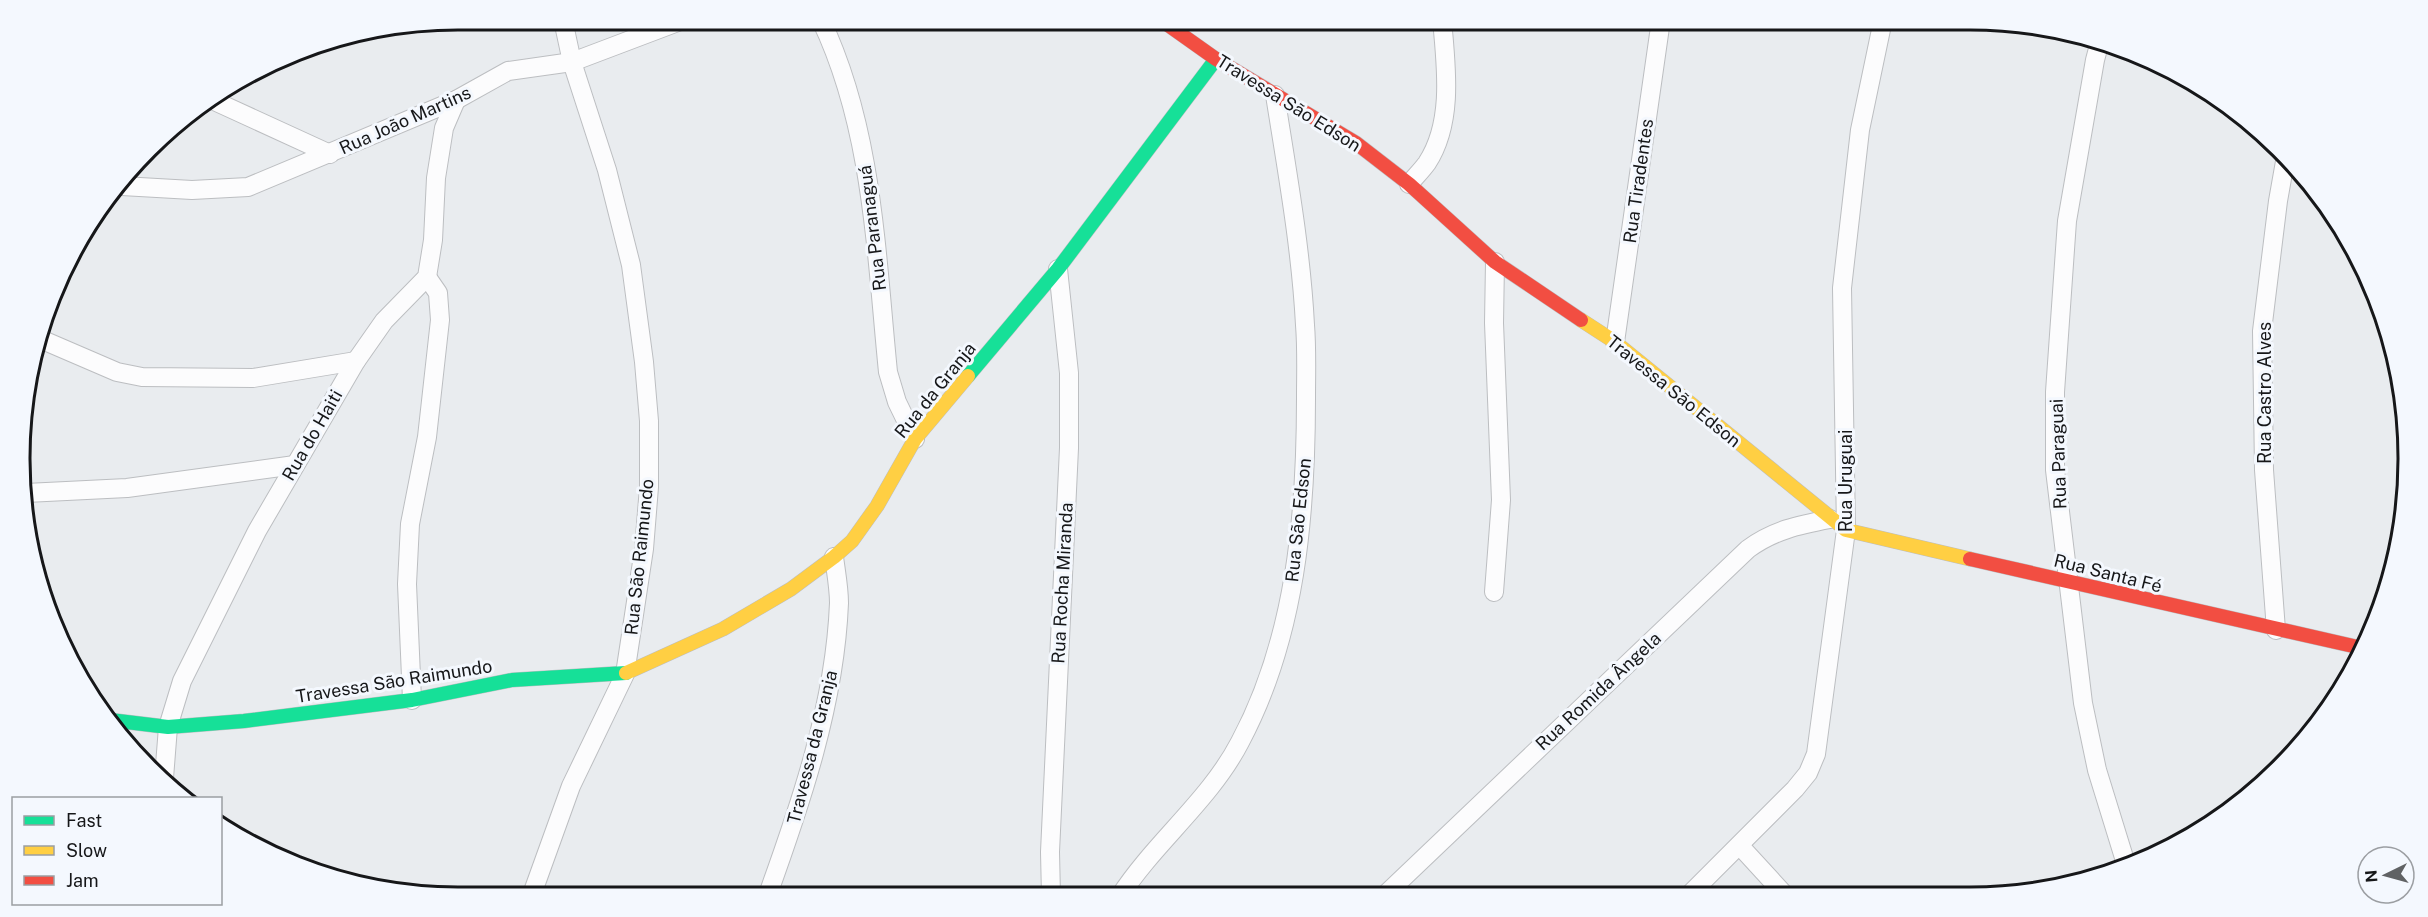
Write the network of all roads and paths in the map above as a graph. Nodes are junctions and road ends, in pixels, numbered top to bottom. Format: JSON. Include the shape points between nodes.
{"nodes":[{"id":1,"x":565,"y":30,"type":"edge"},
{"id":2,"x":657,"y":30,"type":"edge"},
{"id":3,"x":826,"y":30,"type":"edge"},
{"id":4,"x":1175,"y":30,"type":"edge"},
{"id":5,"x":1442,"y":30,"type":"edge"},
{"id":6,"x":1660,"y":30,"type":"edge"},
{"id":7,"x":1881,"y":30,"type":"edge"},
{"id":8,"x":2098,"y":50,"type":"edge"},
{"id":9,"x":1216,"y":59,"type":"junction"},
{"id":10,"x":572,"y":62,"type":"junction"},
{"id":11,"x":1275,"y":95,"type":"junction"},
{"id":12,"x":456,"y":100,"type":"junction"},
{"id":13,"x":219,"y":103,"type":"edge"},
{"id":14,"x":330,"y":154,"type":"junction"},
{"id":15,"x":2284,"y":168,"type":"edge"},
{"id":16,"x":1409,"y":184,"type":"junction"},
{"id":17,"x":128,"y":186,"type":"edge"},
{"id":18,"x":1495,"y":262,"type":"junction"},
{"id":19,"x":1058,"y":269,"type":"junction"},
{"id":20,"x":427,"y":277,"type":"junction"},
{"id":21,"x":47,"y":342,"type":"edge"},
{"id":22,"x":1615,"y":342,"type":"junction"},
{"id":23,"x":356,"y":361,"type":"junction"},
{"id":24,"x":915,"y":439,"type":"junction"},
{"id":25,"x":295,"y":465,"type":"junction"},
{"id":26,"x":32,"y":493,"type":"edge"},
{"id":27,"x":1830,"y":519,"type":"junction"},
{"id":28,"x":1846,"y":530,"type":"junction"},
{"id":29,"x":834,"y":557,"type":"junction"},
{"id":30,"x":2068,"y":581,"type":"junction"},
{"id":31,"x":1494,"y":592,"type":"dead end"},
{"id":32,"x":2276,"y":630,"type":"junction"},
{"id":33,"x":2355,"y":646,"type":"edge"},
{"id":34,"x":625,"y":674,"type":"junction"},
{"id":35,"x":412,"y":700,"type":"junction"},
{"id":36,"x":121,"y":721,"type":"edge"},
{"id":37,"x":168,"y":727,"type":"junction"},
{"id":38,"x":165,"y":770,"type":"edge"},
{"id":39,"x":1740,"y":846,"type":"junction"},
{"id":40,"x":2124,"y":857,"type":"edge"},
{"id":41,"x":535,"y":887,"type":"edge"},
{"id":42,"x":771,"y":887,"type":"edge"},
{"id":43,"x":1051,"y":887,"type":"edge"},
{"id":44,"x":1127,"y":887,"type":"edge"},
{"id":45,"x":1393,"y":887,"type":"edge"},
{"id":46,"x":1696,"y":887,"type":"edge"},
{"id":47,"x":1778,"y":887,"type":"edge"}],
"edges":[{"from":1,"to":10,"type":"street","name":"Rua São Raimundo"},
{"from":2,"to":10,"type":"street","name":"Rua João Martins"},
{"from":3,"to":24,"type":"street","name":"Rua Paranaguá","via":[[856,113],[869,184],[888,372]]},
{"from":4,"to":9,"type":"street","name":"Travessa São Edson"},
{"from":5,"to":16,"type":"street","via":[[1443,120],[1428,162]]},
{"from":6,"to":22,"type":"street","name":"Rua Tiradentes"},
{"from":7,"to":28,"type":"street","name":"Rua Uruguai","via":[[1860,130],[1842,288]]},
{"from":8,"to":30,"type":"street","name":"Rua Paraguai","via":[[2067,221],[2055,392],[2055,470]]},
{"from":9,"to":11,"type":"street","name":"Travessa São Edson"},
{"from":9,"to":19,"type":"street","name":"Rua da Granja"},
{"from":10,"to":12,"type":"street","name":"Rua João Martins","via":[[508,71]]},
{"from":10,"to":34,"type":"street","name":"Rua São Raimundo","via":[[607,170],[631,265],[645,362],[649,487]]},
{"from":11,"to":16,"type":"street","name":"Travessa São Edson","via":[[1356,143]]},
{"from":11,"to":44,"type":"street","name":"Rua São Edson","via":[[1305,326],[1306,435],[1300,533],[1287,611],[1265,688],[1240,743],[1217,779]]},
{"from":12,"to":14,"type":"street","name":"Rua João Martins"},
{"from":12,"to":20,"type":"street","via":[[444,128]]},
{"from":13,"to":14,"type":"street"},
{"from":14,"to":17,"type":"street","name":"Rua João Martins","via":[[248,186],[192,190]]},
{"from":15,"to":32,"type":"street","name":"Rua Castro Alves","via":[[2262,331],[2264,470]]},
{"from":16,"to":18,"type":"street","name":"Travessa São Edson"},
{"from":18,"to":22,"type":"street","name":"Travessa São Edson"},
{"from":18,"to":31,"type":"street","via":[[1501,500]]},
{"from":19,"to":24,"type":"street","name":"Rua da Granja"},
{"from":19,"to":43,"type":"street","name":"Rua Rocha Miranda","via":[[1069,373],[1069,448]]},
{"from":20,"to":23,"type":"street","name":"Rua do Haiti","via":[[384,321]]},
{"from":20,"to":35,"type":"street","via":[[438,293],[440,320],[427,437],[410,524],[407,584]]},
{"from":21,"to":23,"type":"street","via":[[117,372],[142,377],[253,378]]},
{"from":22,"to":27,"type":"street","name":"Travessa São Edson"},
{"from":23,"to":25,"type":"street","name":"Rua do Haiti"},
{"from":24,"to":29,"type":"street","name":"Rua da Granja","via":[[877,506],[852,541]]},
{"from":25,"to":26,"type":"street","via":[[127,488]]},
{"from":25,"to":37,"type":"street","name":"Rua do Haiti","via":[[187,670]]},
{"from":27,"to":28,"type":"street","name":"Travessa São Edson"},
{"from":27,"to":45,"type":"street","name":"Rua Romida Ângela","via":[[1789,526],[1748,549]]},
{"from":28,"to":30,"type":"street","name":"Rua Santa Fé"},
{"from":28,"to":39,"type":"street","name":"Rua Uruguai","via":[[1816,754],[1795,789]]},
{"from":29,"to":34,"type":"street","name":"Rua da Granja","via":[[791,589],[723,629]]},
{"from":29,"to":42,"type":"street","name":"Travessa da Granja","via":[[839,600],[835,657],[817,741]]},
{"from":30,"to":32,"type":"street","name":"Rua Santa Fé"},
{"from":30,"to":40,"type":"street","name":"Rua Paraguai","via":[[2083,703],[2097,770]]},
{"from":32,"to":33,"type":"street","name":"Rua Santa Fé"},
{"from":34,"to":35,"type":"street","name":"Travessa São Raimundo","via":[[512,680]]},
{"from":34,"to":41,"type":"street","name":"Rua São Raimundo","via":[[571,786]]},
{"from":35,"to":37,"type":"street","name":"Travessa São Raimundo"},
{"from":36,"to":37,"type":"street","name":"Travessa São Raimundo"},
{"from":37,"to":38,"type":"street","name":"Rua do Haiti"},
{"from":39,"to":46,"type":"street","name":"Rua Uruguai"},
{"from":39,"to":47,"type":"street"}]}
